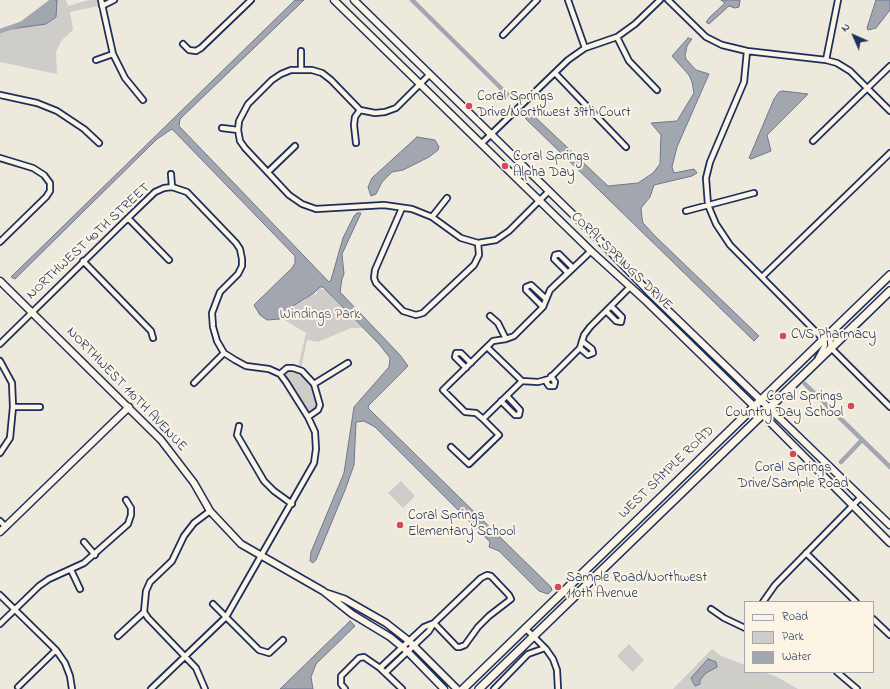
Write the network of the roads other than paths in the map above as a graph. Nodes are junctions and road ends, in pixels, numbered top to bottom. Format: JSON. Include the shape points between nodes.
{"nodes":[{"id":1,"x":100,"y":0,"type":"edge"},
{"id":2,"x":114,"y":0,"type":"edge"},
{"id":3,"x":250,"y":0,"type":"edge"},
{"id":4,"x":334,"y":0,"type":"edge"},
{"id":5,"x":354,"y":0,"type":"edge"},
{"id":6,"x":537,"y":0,"type":"edge"},
{"id":7,"x":568,"y":0,"type":"edge"},
{"id":8,"x":660,"y":0,"type":"edge"},
{"id":9,"x":668,"y":0,"type":"edge"},
{"id":10,"x":838,"y":0,"type":"edge"},
{"id":11,"x":102,"y":6,"type":"junction"},
{"id":12,"x":503,"y":35,"type":"dead end"},
{"id":13,"x":617,"y":37,"type":"junction"},
{"id":14,"x":183,"y":44,"type":"dead end"},
{"id":15,"x":585,"y":48,"type":"junction"},
{"id":16,"x":301,"y":51,"type":"dead end"},
{"id":17,"x":747,"y":51,"type":"junction"},
{"id":18,"x":113,"y":54,"type":"junction"},
{"id":19,"x":96,"y":60,"type":"dead end"},
{"id":20,"x":826,"y":60,"type":"junction"},
{"id":21,"x":890,"y":66,"type":"edge"},
{"id":22,"x":301,"y":69,"type":"junction"},
{"id":23,"x":555,"y":73,"type":"junction"},
{"id":24,"x":430,"y":74,"type":"junction"},
{"id":25,"x":420,"y":83,"type":"junction"},
{"id":26,"x":867,"y":88,"type":"junction"},
{"id":27,"x":657,"y":90,"type":"dead end"},
{"id":28,"x":0,"y":95,"type":"edge"},
{"id":29,"x":143,"y":100,"type":"dead end"},
{"id":30,"x":360,"y":110,"type":"junction"},
{"id":31,"x":890,"y":111,"type":"edge"},
{"id":32,"x":222,"y":128,"type":"dead end"},
{"id":33,"x":238,"y":130,"type":"junction"},
{"id":34,"x":491,"y":135,"type":"junction"},
{"id":35,"x":813,"y":141,"type":"dead end"},
{"id":36,"x":99,"y":143,"type":"dead end"},
{"id":37,"x":356,"y":143,"type":"dead end"},
{"id":38,"x":481,"y":144,"type":"junction"},
{"id":39,"x":295,"y":146,"type":"dead end"},
{"id":40,"x":626,"y":147,"type":"dead end"},
{"id":41,"x":890,"y":153,"type":"edge"},
{"id":42,"x":0,"y":158,"type":"edge"},
{"id":43,"x":268,"y":172,"type":"junction"},
{"id":44,"x":171,"y":174,"type":"dead end"},
{"id":45,"x":172,"y":187,"type":"junction"},
{"id":46,"x":549,"y":191,"type":"junction"},
{"id":47,"x":754,"y":193,"type":"dead end"},
{"id":48,"x":447,"y":198,"type":"dead end"},
{"id":49,"x":539,"y":201,"type":"junction"},
{"id":50,"x":708,"y":205,"type":"junction"},
{"id":51,"x":402,"y":208,"type":"junction"},
{"id":52,"x":686,"y":211,"type":"dead end"},
{"id":53,"x":432,"y":216,"type":"junction"},
{"id":54,"x":128,"y":218,"type":"junction"},
{"id":55,"x":0,"y":242,"type":"edge"},
{"id":56,"x":478,"y":243,"type":"junction"},
{"id":57,"x":591,"y":251,"type":"junction"},
{"id":58,"x":170,"y":260,"type":"dead end"},
{"id":59,"x":83,"y":262,"type":"junction"},
{"id":60,"x":573,"y":268,"type":"junction"},
{"id":61,"x":568,"y":273,"type":"junction"},
{"id":62,"x":890,"y":275,"type":"edge"},
{"id":63,"x":762,"y":277,"type":"junction"},
{"id":64,"x":0,"y":281,"type":"edge"},
{"id":65,"x":630,"y":287,"type":"junction"},
{"id":66,"x":890,"y":291,"type":"edge"},
{"id":67,"x":546,"y":299,"type":"junction"},
{"id":68,"x":611,"y":306,"type":"junction"},
{"id":69,"x":543,"y":307,"type":"junction"},
{"id":70,"x":31,"y":311,"type":"junction"},
{"id":71,"x":606,"y":311,"type":"junction"},
{"id":72,"x":490,"y":316,"type":"dead end"},
{"id":73,"x":847,"y":317,"type":"junction"},
{"id":74,"x":153,"y":338,"type":"dead end"},
{"id":75,"x":506,"y":339,"type":"junction"},
{"id":76,"x":824,"y":340,"type":"junction"},
{"id":77,"x":582,"y":341,"type":"junction"},
{"id":78,"x":0,"y":344,"type":"edge"},
{"id":79,"x":487,"y":347,"type":"junction"},
{"id":80,"x":580,"y":348,"type":"junction"},
{"id":81,"x":831,"y":348,"type":"junction"},
{"id":82,"x":224,"y":353,"type":"junction"},
{"id":83,"x":0,"y":361,"type":"edge"},
{"id":84,"x":348,"y":363,"type":"dead end"},
{"id":85,"x":471,"y":363,"type":"junction"},
{"id":86,"x":812,"y":366,"type":"junction"},
{"id":87,"x":466,"y":368,"type":"junction"},
{"id":88,"x":280,"y":374,"type":"junction"},
{"id":89,"x":551,"y":376,"type":"junction"},
{"id":90,"x":545,"y":380,"type":"junction"},
{"id":91,"x":522,"y":381,"type":"junction"},
{"id":92,"x":194,"y":383,"type":"dead end"},
{"id":93,"x":314,"y":384,"type":"junction"},
{"id":94,"x":506,"y":396,"type":"junction"},
{"id":95,"x":760,"y":400,"type":"junction"},
{"id":96,"x":501,"y":401,"type":"junction"},
{"id":97,"x":754,"y":406,"type":"junction"},
{"id":98,"x":40,"y":407,"type":"dead end"},
{"id":99,"x":129,"y":407,"type":"junction"},
{"id":100,"x":890,"y":407,"type":"edge"},
{"id":101,"x":13,"y":408,"type":"junction"},
{"id":102,"x":769,"y":409,"type":"junction"},
{"id":103,"x":763,"y":415,"type":"junction"},
{"id":104,"x":308,"y":417,"type":"junction"},
{"id":105,"x":482,"y":419,"type":"junction"},
{"id":106,"x":239,"y":426,"type":"dead end"},
{"id":107,"x":451,"y":447,"type":"dead end"},
{"id":108,"x":0,"y":453,"type":"edge"},
{"id":109,"x":860,"y":497,"type":"junction"},
{"id":110,"x":126,"y":500,"type":"dead end"},
{"id":111,"x":292,"y":504,"type":"junction"},
{"id":112,"x":852,"y":505,"type":"junction"},
{"id":113,"x":210,"y":511,"type":"junction"},
{"id":114,"x":0,"y":521,"type":"edge"},
{"id":115,"x":890,"y":525,"type":"edge"},
{"id":116,"x":6,"y":527,"type":"junction"},
{"id":117,"x":0,"y":532,"type":"edge"},
{"id":118,"x":84,"y":542,"type":"dead end"},
{"id":119,"x":890,"y":543,"type":"edge"},
{"id":120,"x":806,"y":553,"type":"junction"},
{"id":121,"x":95,"y":555,"type":"junction"},
{"id":122,"x":262,"y":556,"type":"junction"},
{"id":123,"x":71,"y":570,"type":"junction"},
{"id":124,"x":80,"y":588,"type":"dead end"},
{"id":125,"x":323,"y":591,"type":"junction"},
{"id":126,"x":0,"y":595,"type":"edge"},
{"id":127,"x":764,"y":601,"type":"edge"},
{"id":128,"x":855,"y":601,"type":"edge"},
{"id":129,"x":213,"y":604,"type":"dead end"},
{"id":130,"x":711,"y":609,"type":"dead end"},
{"id":131,"x":15,"y":610,"type":"junction"},
{"id":132,"x":144,"y":612,"type":"junction"},
{"id":133,"x":226,"y":617,"type":"junction"},
{"id":134,"x":874,"y":619,"type":"edge"},
{"id":135,"x":0,"y":624,"type":"edge"},
{"id":136,"x":434,"y":624,"type":"junction"},
{"id":137,"x":525,"y":628,"type":"junction"},
{"id":138,"x":744,"y":628,"type":"edge"},
{"id":139,"x":890,"y":635,"type":"edge"},
{"id":140,"x":118,"y":636,"type":"dead end"},
{"id":141,"x":534,"y":636,"type":"junction"},
{"id":142,"x":282,"y":640,"type":"dead end"},
{"id":143,"x":411,"y":643,"type":"junction"},
{"id":144,"x":402,"y":646,"type":"junction"},
{"id":145,"x":545,"y":648,"type":"junction"},
{"id":146,"x":56,"y":650,"type":"junction"},
{"id":147,"x":407,"y":651,"type":"junction"},
{"id":148,"x":185,"y":657,"type":"junction"},
{"id":149,"x":380,"y":668,"type":"junction"},
{"id":150,"x":386,"y":672,"type":"junction"},
{"id":151,"x":838,"y":673,"type":"edge"},
{"id":152,"x":18,"y":687,"type":"dead end"},
{"id":153,"x":72,"y":689,"type":"edge"},
{"id":154,"x":151,"y":689,"type":"edge"},
{"id":155,"x":205,"y":689,"type":"edge"},
{"id":156,"x":345,"y":689,"type":"edge"},
{"id":157,"x":402,"y":689,"type":"edge"},
{"id":158,"x":444,"y":689,"type":"edge"},
{"id":159,"x":457,"y":689,"type":"edge"},
{"id":160,"x":463,"y":689,"type":"edge"},
{"id":161,"x":479,"y":689,"type":"edge"},
{"id":162,"x":494,"y":689,"type":"edge"},
{"id":163,"x":558,"y":689,"type":"edge"},
{"id":164,"x":857,"y":689,"type":"edge"}],
"edges":[{"from":1,"to":11,"type":"street"},
{"from":2,"to":11,"type":"street"},
{"from":3,"to":14,"type":"street","via":[[201,48],[196,51],[189,50]]},
{"from":4,"to":25,"type":"main road","name":"CORAL SPRINGS DRIVE"},
{"from":5,"to":24,"type":"main road","name":"CORAL SPRINGS DRIVE"},
{"from":6,"to":12,"type":"street"},
{"from":7,"to":15,"type":"street"},
{"from":8,"to":13,"type":"street"},
{"from":9,"to":17,"type":"street","via":[[706,37],[722,45]]},
{"from":10,"to":20,"type":"street"},
{"from":11,"to":18,"type":"street"},
{"from":13,"to":15,"type":"street"},
{"from":13,"to":27,"type":"street","via":[[629,60]]},
{"from":15,"to":23,"type":"street"},
{"from":16,"to":22,"type":"street"},
{"from":17,"to":20,"type":"street"},
{"from":17,"to":50,"type":"street","via":[[744,82],[710,162],[706,178]]},
{"from":18,"to":19,"type":"street"},
{"from":18,"to":29,"type":"street","via":[[125,78]]},
{"from":20,"to":26,"type":"street","via":[[850,71]]},
{"from":21,"to":26,"type":"street"},
{"from":22,"to":30,"type":"street","via":[[322,73]]},
{"from":22,"to":33,"type":"street","via":[[281,74],[272,80],[248,104],[242,113]]},
{"from":23,"to":34,"type":"street"},
{"from":23,"to":40,"type":"street"},
{"from":24,"to":25,"type":"street"},
{"from":24,"to":34,"type":"main road","name":"CORAL SPRINGS DRIVE"},
{"from":25,"to":30,"type":"street","via":[[396,108],[375,113]]},
{"from":25,"to":38,"type":"main road","name":"CORAL SPRINGS DRIVE"},
{"from":26,"to":31,"type":"street"},
{"from":26,"to":35,"type":"street"},
{"from":28,"to":36,"type":"street","via":[[37,103],[57,111],[84,129]]},
{"from":30,"to":37,"type":"street","via":[[355,117],[354,125]]},
{"from":32,"to":33,"type":"street"},
{"from":33,"to":43,"type":"street","via":[[244,148]]},
{"from":34,"to":38,"type":"street"},
{"from":34,"to":46,"type":"main road","name":"CORAL SPRINGS DRIVE"},
{"from":38,"to":49,"type":"main road","name":"CORAL SPRINGS DRIVE"},
{"from":39,"to":43,"type":"street"},
{"from":41,"to":63,"type":"street"},
{"from":42,"to":55,"type":"street","via":[[33,168],[44,175],[50,183],[50,191]]},
{"from":43,"to":51,"type":"street","via":[[289,195],[302,204],[316,209],[384,205]]},
{"from":44,"to":45,"type":"street","name":"NORTHWEST 40TH STREET"},
{"from":45,"to":54,"type":"street","name":"NORTHWEST 40TH STREET","via":[[155,192]]},
{"from":45,"to":82,"type":"street","via":[[187,192],[240,249],[242,266],[238,274],[220,292],[212,313],[213,327]]},
{"from":46,"to":49,"type":"street"},
{"from":46,"to":95,"type":"main road","name":"CORAL SPRINGS DRIVE","via":[[648,292]]},
{"from":47,"to":50,"type":"street"},
{"from":48,"to":53,"type":"street"},
{"from":49,"to":56,"type":"street","via":[[509,231],[496,240]]},
{"from":49,"to":57,"type":"main road","name":"CORAL SPRINGS DRIVE"},
{"from":50,"to":52,"type":"street"},
{"from":50,"to":63,"type":"street","via":[[722,235]]},
{"from":51,"to":53,"type":"street"},
{"from":51,"to":56,"type":"street","via":[[375,270],[374,278],[376,284],[403,311],[416,315],[423,314],[474,265],[479,255]]},
{"from":53,"to":56,"type":"street","via":[[461,238]]},
{"from":54,"to":58,"type":"street"},
{"from":54,"to":59,"type":"street","name":"NORTHWEST 40TH STREET"},
{"from":57,"to":60,"type":"street"},
{"from":57,"to":65,"type":"main road","name":"CORAL SPRINGS DRIVE"},
{"from":59,"to":70,"type":"street","name":"NORTHWEST 40TH STREET"},
{"from":59,"to":74,"type":"street","via":[[151,331]]},
{"from":60,"to":61,"type":"street"},
{"from":60,"to":61,"type":"street","via":[[558,254],[555,255],[554,259]]},
{"from":61,"to":67,"type":"street","via":[[550,290]]},
{"from":62,"to":73,"type":"main road","name":"WEST SAMPLE ROAD"},
{"from":63,"to":76,"type":"street"},
{"from":64,"to":70,"type":"main road","name":"NORTHWEST 110TH AVENUE"},
{"from":65,"to":68,"type":"street"},
{"from":65,"to":97,"type":"main road","name":"CORAL SPRINGS DRIVE"},
{"from":66,"to":81,"type":"main road","name":"WEST SAMPLE ROAD"},
{"from":67,"to":69,"type":"street"},
{"from":67,"to":69,"type":"street","via":[[531,285],[526,287]]},
{"from":68,"to":71,"type":"street"},
{"from":68,"to":71,"type":"street","via":[[622,317],[621,322],[616,321]]},
{"from":69,"to":75,"type":"street","via":[[514,336]]},
{"from":70,"to":78,"type":"street","name":"NORTHWEST 40TH STREET"},
{"from":70,"to":99,"type":"main road","name":"NORTHWEST 110TH AVENUE"},
{"from":71,"to":77,"type":"street","via":[[590,327]]},
{"from":72,"to":75,"type":"street","via":[[498,323]]},
{"from":73,"to":76,"type":"main road","name":"WEST SAMPLE ROAD"},
{"from":73,"to":81,"type":"street","via":[[830,341]]},
{"from":75,"to":79,"type":"street","via":[[496,339]]},
{"from":76,"to":86,"type":"street","via":[[824,348]]},
{"from":76,"to":95,"type":"main road","name":"WEST SAMPLE ROAD"},
{"from":77,"to":80,"type":"street"},
{"from":77,"to":80,"type":"street","via":[[593,353],[588,355]]},
{"from":79,"to":85,"type":"street"},
{"from":79,"to":91,"type":"street"},
{"from":80,"to":89,"type":"street"},
{"from":81,"to":86,"type":"main road","name":"WEST SAMPLE ROAD"},
{"from":81,"to":100,"type":"street"},
{"from":82,"to":88,"type":"street","via":[[246,366],[269,369]]},
{"from":82,"to":92,"type":"street"},
{"from":83,"to":101,"type":"street","via":[[12,383]]},
{"from":84,"to":93,"type":"street"},
{"from":85,"to":87,"type":"street"},
{"from":85,"to":87,"type":"street","via":[[461,353],[456,353],[455,357]]},
{"from":86,"to":102,"type":"main road","name":"WEST SAMPLE ROAD"},
{"from":87,"to":105,"type":"street","via":[[443,390],[465,412],[476,413]]},
{"from":88,"to":93,"type":"street","via":[[287,368],[293,368],[302,371]]},
{"from":88,"to":104,"type":"street"},
{"from":89,"to":90,"type":"street"},
{"from":89,"to":90,"type":"street","via":[[555,382],[554,386],[549,386]]},
{"from":90,"to":91,"type":"street"},
{"from":91,"to":94,"type":"street"},
{"from":93,"to":104,"type":"street","via":[[320,405],[318,410]]},
{"from":94,"to":96,"type":"street"},
{"from":94,"to":96,"type":"street","via":[[520,410],[520,414],[515,415]]},
{"from":95,"to":97,"type":"main road","name":"WEST SAMPLE ROAD"},
{"from":95,"to":102,"type":"main road","name":"CORAL SPRINGS DRIVE"},
{"from":96,"to":105,"type":"street"},
{"from":97,"to":103,"type":"main road","name":"CORAL SPRINGS DRIVE"},
{"from":97,"to":137,"type":"main road","name":"WEST SAMPLE ROAD"},
{"from":98,"to":101,"type":"street"},
{"from":99,"to":113,"type":"main road","name":"NORTHWEST 110TH AVENUE","via":[[177,459]]},
{"from":99,"to":116,"type":"main road"},
{"from":101,"to":108,"type":"street","via":[[10,438]]},
{"from":102,"to":103,"type":"main road","name":"WEST SAMPLE ROAD"},
{"from":102,"to":109,"type":"main road","name":"CORAL SPRINGS DRIVE"},
{"from":103,"to":112,"type":"main road","name":"CORAL SPRINGS DRIVE"},
{"from":103,"to":141,"type":"main road","name":"WEST SAMPLE ROAD"},
{"from":104,"to":111,"type":"street","via":[[315,432],[314,463]]},
{"from":105,"to":107,"type":"street","via":[[499,435],[468,464]]},
{"from":106,"to":111,"type":"street","via":[[237,435],[264,481]]},
{"from":109,"to":112,"type":"street"},
{"from":109,"to":115,"type":"main road","name":"CORAL SPRINGS DRIVE"},
{"from":110,"to":121,"type":"street","via":[[131,508],[128,524]]},
{"from":111,"to":122,"type":"street"},
{"from":112,"to":119,"type":"main road","name":"CORAL SPRINGS DRIVE"},
{"from":112,"to":120,"type":"street"},
{"from":113,"to":122,"type":"main road","name":"NORTHWEST 110TH AVENUE","via":[[241,544]]},
{"from":113,"to":132,"type":"street","via":[[194,523],[184,536],[172,561],[150,582],[146,591]]},
{"from":114,"to":116,"type":"street"},
{"from":116,"to":117,"type":"main road"},
{"from":118,"to":121,"type":"street"},
{"from":120,"to":127,"type":"street","via":[[775,585]]},
{"from":120,"to":128,"type":"street"},
{"from":121,"to":123,"type":"street"},
{"from":122,"to":125,"type":"main road","name":"NORTHWEST 110TH AVENUE"},
{"from":122,"to":133,"type":"street"},
{"from":123,"to":124,"type":"street"},
{"from":123,"to":131,"type":"street","via":[[39,586]]},
{"from":125,"to":143,"type":"main road","name":"NORTHWEST 110TH AVENUE","via":[[386,623]]},
{"from":125,"to":144,"type":"main road","name":"NORTHWEST 110TH AVENUE"},
{"from":126,"to":131,"type":"street"},
{"from":129,"to":133,"type":"street"},
{"from":130,"to":138,"type":"street"},
{"from":131,"to":135,"type":"street"},
{"from":131,"to":146,"type":"street"},
{"from":132,"to":140,"type":"street"},
{"from":132,"to":148,"type":"street"},
{"from":133,"to":142,"type":"street","via":[[264,653],[274,650]]},
{"from":133,"to":148,"type":"street"},
{"from":134,"to":139,"type":"street"},
{"from":136,"to":136,"type":"street","via":[[487,575],[510,595],[511,599],[489,616],[460,647]]},
{"from":136,"to":143,"type":"street"},
{"from":137,"to":141,"type":"street"},
{"from":137,"to":160,"type":"main road","name":"WEST SAMPLE ROAD"},
{"from":141,"to":145,"type":"street"},
{"from":141,"to":161,"type":"main road","name":"WEST SAMPLE ROAD"},
{"from":143,"to":144,"type":"street"},
{"from":143,"to":147,"type":"street"},
{"from":143,"to":159,"type":"main road","name":"NORTHWEST 110TH AVENUE"},
{"from":144,"to":147,"type":"main road","name":"NORTHWEST 110TH AVENUE"},
{"from":144,"to":149,"type":"street"},
{"from":145,"to":162,"type":"street","via":[[528,654]]},
{"from":145,"to":163,"type":"street","via":[[557,670]]},
{"from":146,"to":152,"type":"street"},
{"from":146,"to":153,"type":"street","via":[[65,663]]},
{"from":147,"to":150,"type":"street"},
{"from":147,"to":158,"type":"main road","name":"NORTHWEST 110TH AVENUE"},
{"from":148,"to":154,"type":"street"},
{"from":148,"to":155,"type":"street","via":[[196,668]]},
{"from":149,"to":150,"type":"street"},
{"from":149,"to":156,"type":"street","via":[[364,657],[359,658],[341,676],[340,680]]},
{"from":150,"to":157,"type":"street"},
{"from":151,"to":164,"type":"street"}]}
